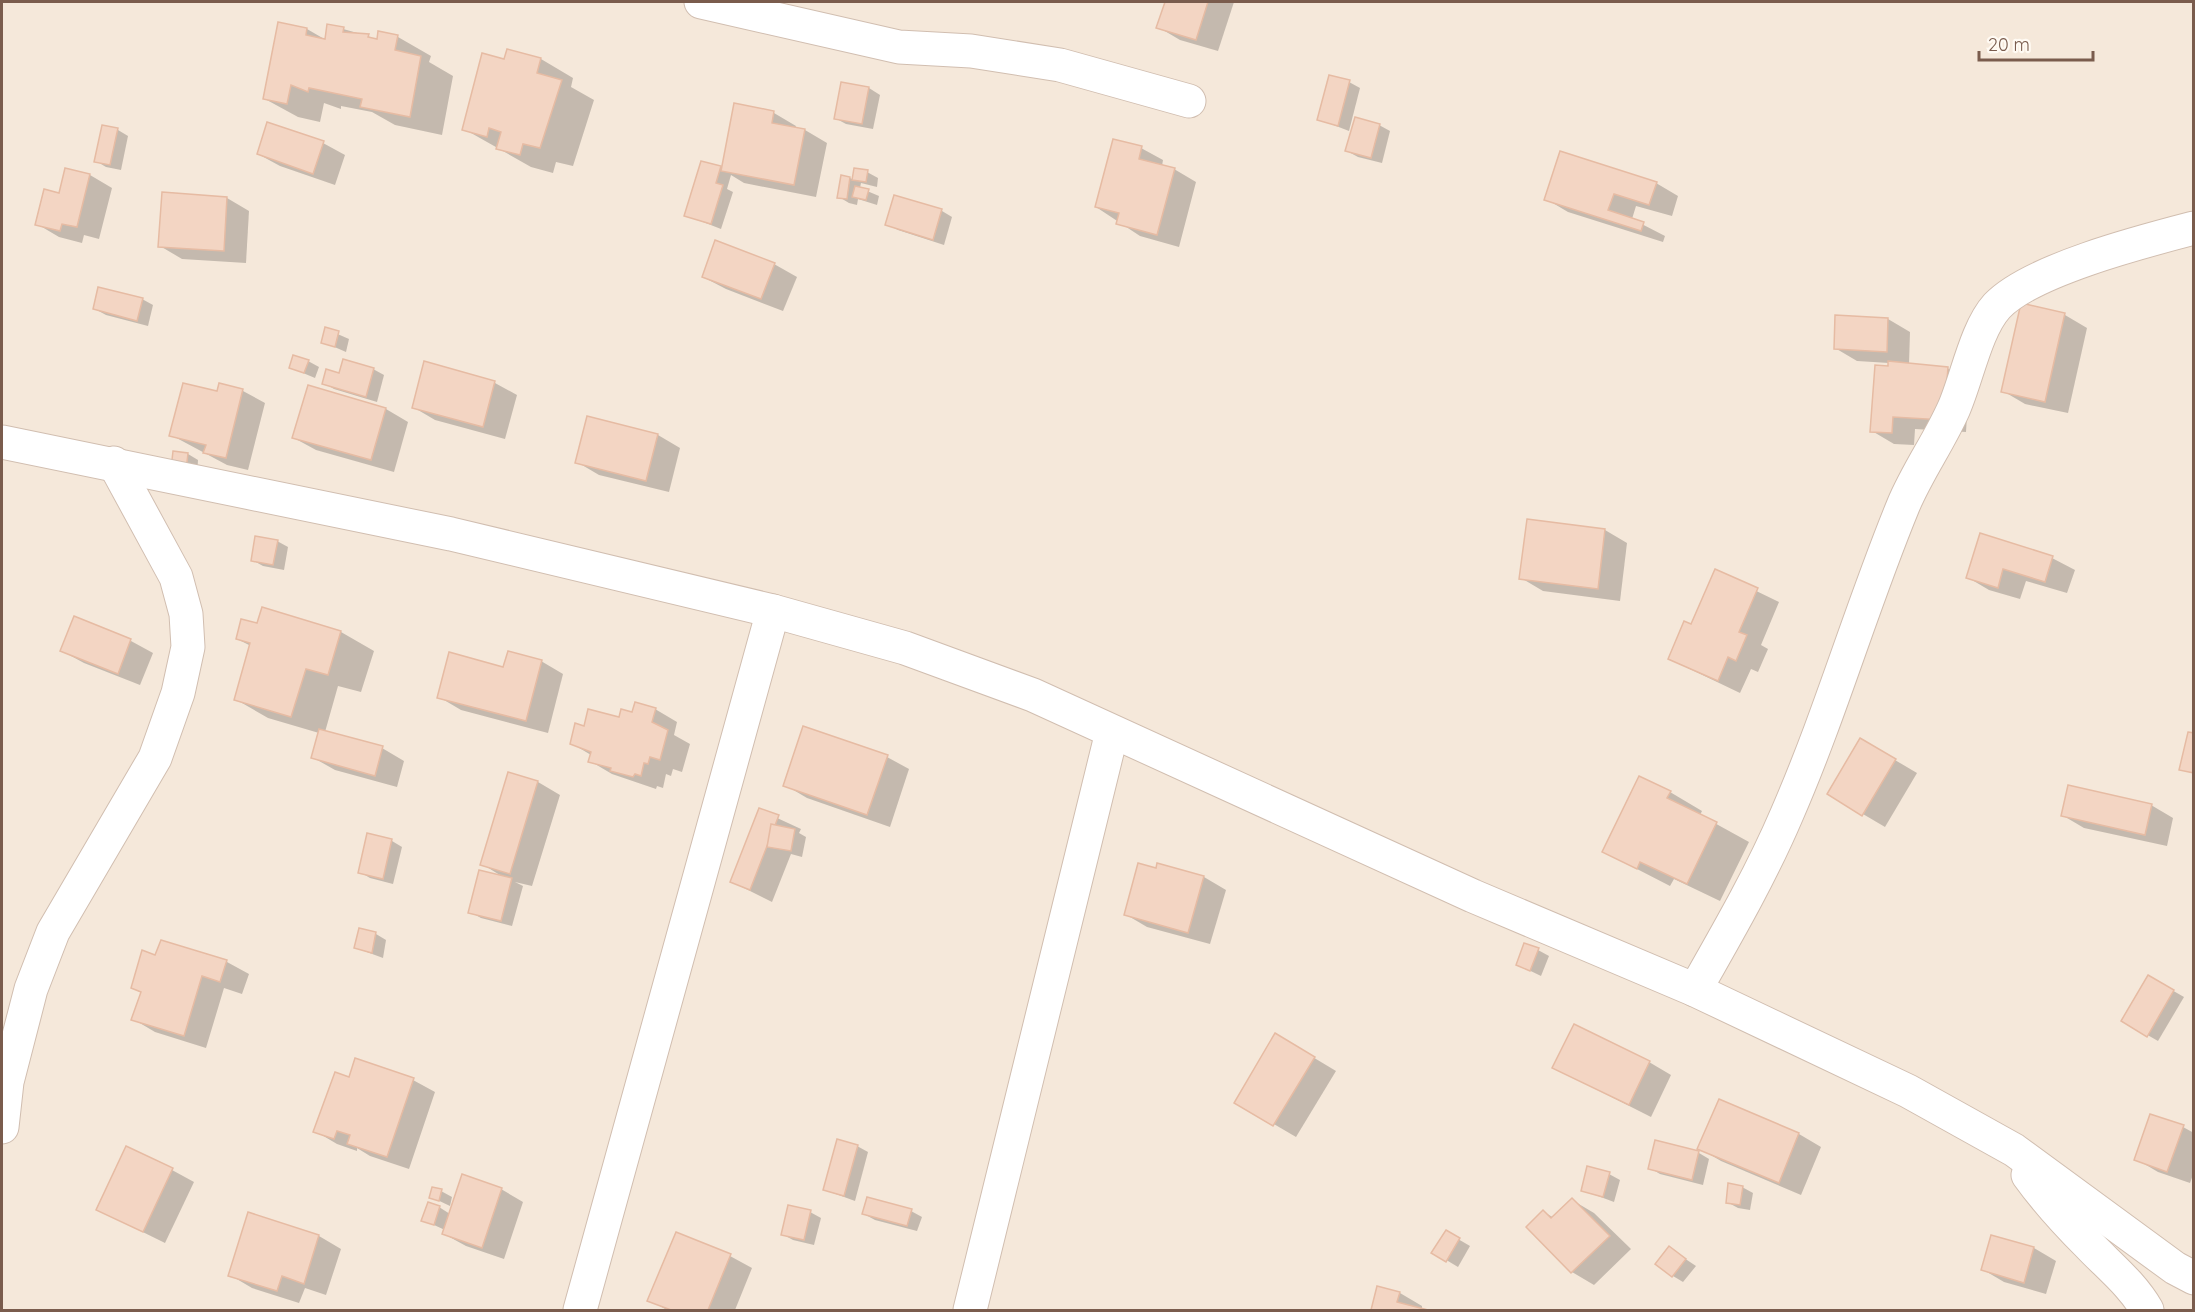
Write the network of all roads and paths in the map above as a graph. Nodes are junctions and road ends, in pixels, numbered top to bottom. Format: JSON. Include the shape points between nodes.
{"nodes":[{"id":1,"x":700,"y":2,"type":"edge"},
{"id":2,"x":1189,"y":101,"type":"dead end"},
{"id":3,"x":2193,"y":228,"type":"edge"},
{"id":4,"x":2,"y":442,"type":"edge"},
{"id":5,"x":114,"y":463,"type":"junction"},
{"id":6,"x":773,"y":611,"type":"junction"},
{"id":7,"x":1112,"y":732,"type":"junction"},
{"id":8,"x":1695,"y":990,"type":"junction"},
{"id":9,"x":2,"y":1126,"type":"edge"},
{"id":10,"x":2014,"y":1150,"type":"junction"},
{"id":11,"x":2193,"y":1278,"type":"edge"},
{"id":12,"x":580,"y":1311,"type":"edge"},
{"id":13,"x":970,"y":1311,"type":"edge"},
{"id":14,"x":2147,"y":1311,"type":"edge"}],
"edges":[{"from":1,"to":2,"type":"street","via":[[899,47],[971,51],[1060,65]]},
{"from":3,"to":8,"type":"street","via":[[2105,254],[2018,287],[1996,307],[1954,408],[1904,504],[1787,815],[1748,896]]},
{"from":4,"to":5,"type":"street"},
{"from":5,"to":6,"type":"street","via":[[451,534]]},
{"from":5,"to":9,"type":"street","via":[[176,577],[186,614],[188,647],[178,693],[155,758],[53,932],[31,989],[7,1082]]},
{"from":6,"to":7,"type":"street","via":[[905,648],[1034,695]]},
{"from":6,"to":12,"type":"street"},
{"from":7,"to":8,"type":"street","via":[[1473,896]]},
{"from":7,"to":13,"type":"street"},
{"from":8,"to":10,"type":"street","via":[[1908,1091]]},
{"from":10,"to":11,"type":"street"},
{"from":10,"to":14,"type":"street","via":[[2042,1194],[2118,1271]]}]}
